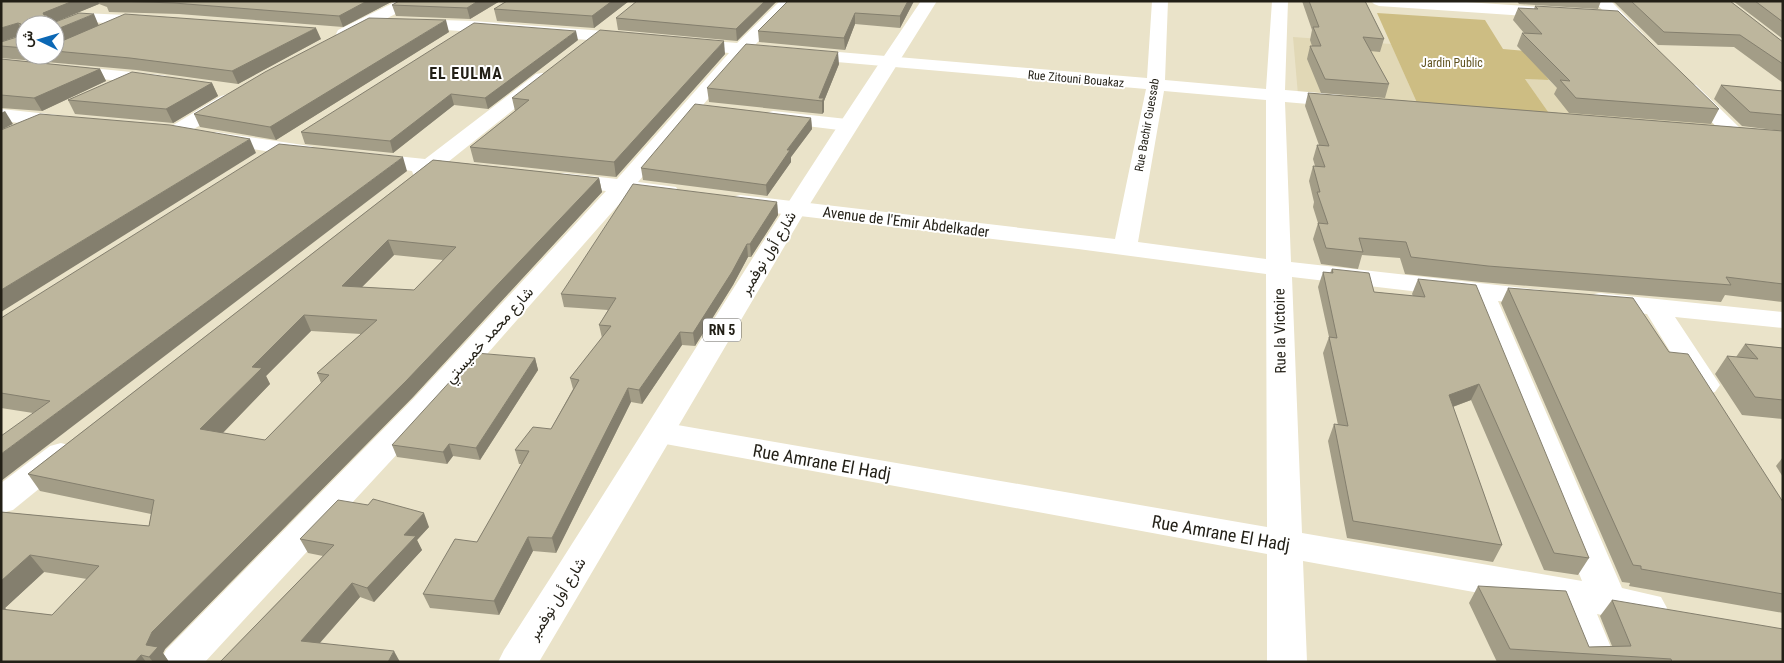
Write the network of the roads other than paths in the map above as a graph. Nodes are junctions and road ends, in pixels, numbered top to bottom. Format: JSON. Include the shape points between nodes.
{"nodes":[{"id":1,"x":409,"y":1,"type":"edge"},
{"id":2,"x":789,"y":1,"type":"edge"},
{"id":3,"x":929,"y":1,"type":"edge"},
{"id":4,"x":1160,"y":1,"type":"edge"},
{"id":5,"x":1280,"y":1,"type":"edge"},
{"id":6,"x":1379,"y":1,"type":"edge"},
{"id":7,"x":116,"y":5,"type":"dead end"},
{"id":8,"x":508,"y":6,"type":"edge"},
{"id":9,"x":1599,"y":9,"type":"edge"},
{"id":10,"x":627,"y":13,"type":"edge"},
{"id":11,"x":1567,"y":14,"type":"edge"},
{"id":12,"x":82,"y":18,"type":"junction"},
{"id":13,"x":128,"y":20,"type":"junction"},
{"id":14,"x":162,"y":21,"type":"edge"},
{"id":15,"x":369,"y":22,"type":"junction"},
{"id":16,"x":65,"y":25,"type":"edge"},
{"id":17,"x":473,"y":26,"type":"junction"},
{"id":18,"x":597,"y":35,"type":"junction"},
{"id":19,"x":92,"y":36,"type":"edge"},
{"id":20,"x":327,"y":38,"type":"edge"},
{"id":21,"x":645,"y":40,"type":"edge"},
{"id":22,"x":448,"y":42,"type":"edge"},
{"id":23,"x":674,"y":42,"type":"edge"},
{"id":24,"x":742,"y":49,"type":"junction"},
{"id":25,"x":1651,"y":52,"type":"edge"},
{"id":26,"x":8,"y":61,"type":"edge"},
{"id":27,"x":888,"y":62,"type":"junction"},
{"id":28,"x":136,"y":77,"type":"junction"},
{"id":29,"x":1680,"y":79,"type":"edge"},
{"id":30,"x":176,"y":82,"type":"edge"},
{"id":31,"x":1156,"y":86,"type":"junction"},
{"id":32,"x":214,"y":88,"type":"dead end"},
{"id":33,"x":103,"y":92,"type":"edge"},
{"id":34,"x":1275,"y":97,"type":"junction"},
{"id":35,"x":1358,"y":102,"type":"edge"},
{"id":36,"x":77,"y":104,"type":"edge"},
{"id":37,"x":758,"y":115,"type":"edge"},
{"id":38,"x":43,"y":120,"type":"junction"},
{"id":39,"x":91,"y":124,"type":"edge"},
{"id":40,"x":5,"y":125,"type":"edge"},
{"id":41,"x":847,"y":125,"type":"junction"},
{"id":42,"x":1707,"y":132,"type":"edge"},
{"id":43,"x":306,"y":133,"type":"edge"},
{"id":44,"x":1736,"y":134,"type":"junction"},
{"id":45,"x":1755,"y":136,"type":"edge"},
{"id":46,"x":281,"y":149,"type":"junction"},
{"id":47,"x":256,"y":165,"type":"edge"},
{"id":48,"x":429,"y":166,"type":"junction"},
{"id":49,"x":487,"y":172,"type":"edge"},
{"id":50,"x":545,"y":178,"type":"edge"},
{"id":51,"x":405,"y":185,"type":"edge"},
{"id":52,"x":623,"y":186,"type":"junction"},
{"id":53,"x":689,"y":195,"type":"edge"},
{"id":54,"x":718,"y":199,"type":"edge"},
{"id":55,"x":794,"y":209,"type":"junction"},
{"id":56,"x":1125,"y":248,"type":"junction"},
{"id":57,"x":1278,"y":269,"type":"junction"},
{"id":58,"x":1481,"y":292,"type":"junction"},
{"id":59,"x":1655,"y":306,"type":"junction"},
{"id":60,"x":1783,"y":320,"type":"edge"},
{"id":61,"x":1721,"y":412,"type":"edge"},
{"id":62,"x":660,"y":433,"type":"junction"},
{"id":63,"x":79,"y":441,"type":"edge"},
{"id":64,"x":1,"y":501,"type":"edge"},
{"id":65,"x":1285,"y":544,"type":"junction"},
{"id":66,"x":1571,"y":595,"type":"junction"},
{"id":67,"x":1609,"y":601,"type":"junction"},
{"id":68,"x":1676,"y":613,"type":"edge"},
{"id":69,"x":180,"y":662,"type":"edge"},
{"id":70,"x":518,"y":662,"type":"edge"},
{"id":71,"x":1287,"y":662,"type":"edge"},
{"id":72,"x":1597,"y":662,"type":"edge"}],
"edges":[{"from":1,"to":15,"type":"street"},
{"from":2,"to":24,"type":"street","name":"شارع محمد خميستي"},
{"from":3,"to":27,"type":"street","name":"شارع أول نوفمبر","number":"RN 5"},
{"from":4,"to":31,"type":"street","name":"Rue Bachir Guessab"},
{"from":5,"to":34,"type":"street","name":"Rue la Victoire"},
{"from":6,"to":11,"type":"street"},
{"from":7,"to":12,"type":"street"},
{"from":8,"to":17,"type":"street"},
{"from":9,"to":25,"type":"street","via":[[1616,17]]},
{"from":10,"to":18,"type":"street"},
{"from":12,"to":13,"type":"street"},
{"from":12,"to":16,"type":"street"},
{"from":13,"to":14,"type":"street"},
{"from":13,"to":19,"type":"street"},
{"from":15,"to":17,"type":"street"},
{"from":15,"to":20,"type":"street","via":[[345,34]]},
{"from":17,"to":18,"type":"street"},
{"from":17,"to":22,"type":"street"},
{"from":18,"to":21,"type":"street"},
{"from":18,"to":48,"type":"street"},
{"from":23,"to":24,"type":"street","name":"Rue Zitouni Bouakaz"},
{"from":24,"to":27,"type":"street","name":"Rue Zitouni Bouakaz"},
{"from":24,"to":52,"type":"street","name":"شارع محمد خميستي","via":[[700,108]]},
{"from":26,"to":28,"type":"street"},
{"from":27,"to":31,"type":"street","name":"Rue Zitouni Bouakaz"},
{"from":27,"to":41,"type":"street","name":"شارع أول نوفمبر","number":"RN 5"},
{"from":28,"to":30,"type":"street"},
{"from":28,"to":33,"type":"street"},
{"from":29,"to":44,"type":"street"},
{"from":31,"to":34,"type":"street","name":"Rue Zitouni Bouakaz"},
{"from":31,"to":56,"type":"street","name":"Rue Bachir Guessab"},
{"from":32,"to":46,"type":"street","via":[[244,92],[168,130]]},
{"from":34,"to":35,"type":"street","name":"Rue Zitouni Bouakaz"},
{"from":34,"to":57,"type":"street","name":"Rue la Victoire"},
{"from":36,"to":38,"type":"street"},
{"from":37,"to":41,"type":"street"},
{"from":38,"to":39,"type":"street"},
{"from":38,"to":40,"type":"street"},
{"from":41,"to":55,"type":"street","name":"شارع أول نوفمبر","number":"RN 5"},
{"from":42,"to":44,"type":"street"},
{"from":43,"to":46,"type":"street"},
{"from":44,"to":45,"type":"street"},
{"from":46,"to":47,"type":"street"},
{"from":46,"to":48,"type":"street"},
{"from":48,"to":49,"type":"street"},
{"from":48,"to":51,"type":"street"},
{"from":50,"to":52,"type":"street"},
{"from":52,"to":53,"type":"street"},
{"from":52,"to":69,"type":"street","name":"شارع محمد خميستي","via":[[426,405]]},
{"from":54,"to":55,"type":"street","name":"Avenue de l'Emir Abdelkader"},
{"from":55,"to":56,"type":"street","name":"Avenue de l'Emir Abdelkader"},
{"from":55,"to":62,"type":"street","name":"شارع أول نوفمبر","number":"RN 5"},
{"from":56,"to":57,"type":"street","name":"Avenue de l'Emir Abdelkader"},
{"from":57,"to":58,"type":"street","name":"Avenue de l'Emir Abdelkader"},
{"from":57,"to":65,"type":"street","name":"Rue la Victoire"},
{"from":58,"to":59,"type":"street","name":"Avenue de l'Emir Abdelkader"},
{"from":58,"to":67,"type":"street"},
{"from":59,"to":60,"type":"street","name":"Avenue de l'Emir Abdelkader"},
{"from":59,"to":61,"type":"street"},
{"from":62,"to":65,"type":"street","name":"Rue Amrane El Hadj"},
{"from":62,"to":70,"type":"street","name":"شارع أول نوفمبر","number":"RN 5"},
{"from":63,"to":64,"type":"street"},
{"from":65,"to":66,"type":"street","name":"Rue Amrane El Hadj"},
{"from":65,"to":71,"type":"street","name":"Rue la Victoire"},
{"from":66,"to":67,"type":"street","name":"Rue Amrane El Hadj"},
{"from":66,"to":72,"type":"street"},
{"from":67,"to":68,"type":"street","name":"Rue Amrane El Hadj"}]}
